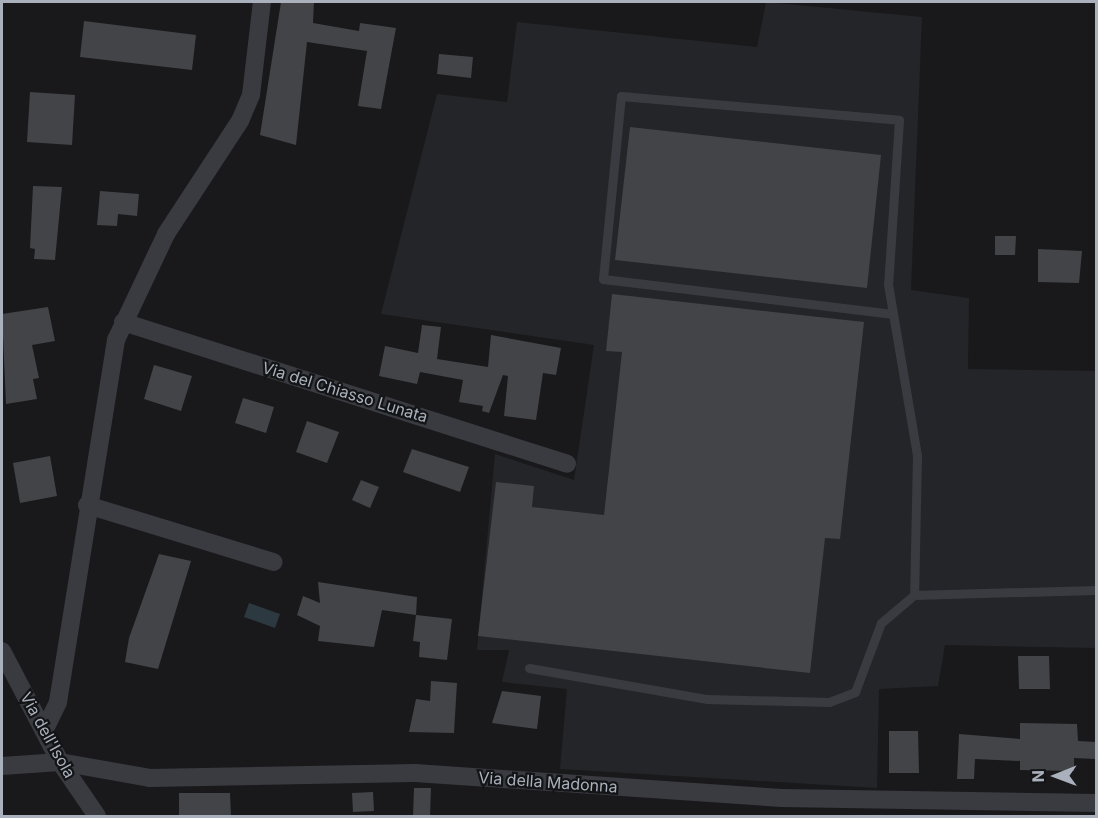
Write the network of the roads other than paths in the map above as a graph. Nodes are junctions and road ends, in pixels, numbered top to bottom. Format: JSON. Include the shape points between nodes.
{"nodes":[{"id":1,"x":262,"y":2,"type":"edge"},
{"id":2,"x":893,"y":314,"type":"junction"},
{"id":3,"x":123,"y":322,"type":"junction"},
{"id":4,"x":567,"y":464,"type":"dead end"},
{"id":5,"x":87,"y":506,"type":"junction"},
{"id":6,"x":273,"y":562,"type":"dead end"},
{"id":7,"x":1096,"y":590,"type":"edge"},
{"id":8,"x":914,"y":595,"type":"junction"},
{"id":9,"x":2,"y":651,"type":"edge"},
{"id":10,"x":529,"y":668,"type":"dead end"},
{"id":11,"x":44,"y":731,"type":"junction"},
{"id":12,"x":55,"y":763,"type":"junction"},
{"id":13,"x":2,"y":766,"type":"edge"},
{"id":14,"x":1096,"y":803,"type":"edge"},
{"id":15,"x":97,"y":816,"type":"edge"}],
"edges":[{"from":1,"to":3,"type":"street","via":[[250,95],[240,121],[166,234]]},
{"from":2,"to":2,"type":"lane","via":[[888,284],[899,120],[621,96],[603,279]]},
{"from":2,"to":8,"type":"lane","via":[[917,456]]},
{"from":3,"to":4,"type":"street","name":"Via del Chiasso Lunata"},
{"from":3,"to":5,"type":"street","via":[[116,340]]},
{"from":5,"to":6,"type":"street"},
{"from":5,"to":11,"type":"street","via":[[58,702]]},
{"from":7,"to":8,"type":"lane"},
{"from":8,"to":10,"type":"lane","via":[[881,623],[855,692],[829,702],[707,699]]},
{"from":9,"to":11,"type":"street","name":"Via dell'Isola"},
{"from":11,"to":12,"type":"street","name":"Via dell'Isola"},
{"from":12,"to":13,"type":"street","name":"Via della Madonna"},
{"from":12,"to":14,"type":"street","name":"Via della Madonna","via":[[150,778],[415,772],[782,798]]},
{"from":12,"to":15,"type":"street","name":"Via dell'Isola"}]}
